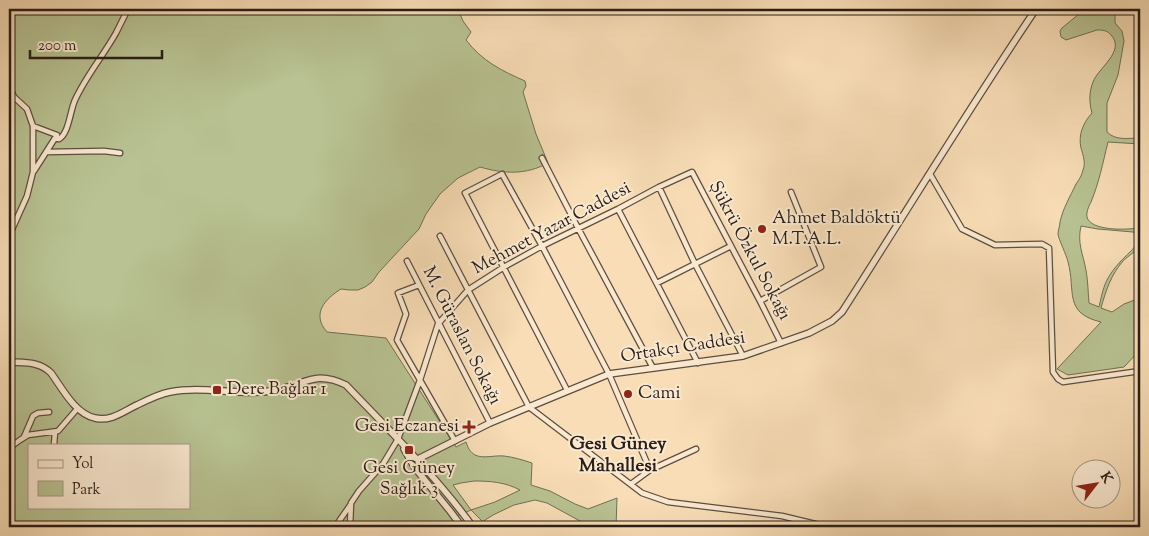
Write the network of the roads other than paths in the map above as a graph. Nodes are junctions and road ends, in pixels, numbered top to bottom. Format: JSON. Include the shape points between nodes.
{"nodes":[{"id":1,"x":128,"y":9,"type":"edge"},
{"id":2,"x":1036,"y":9,"type":"edge"},
{"id":3,"x":9,"y":85,"type":"edge"},
{"id":4,"x":33,"y":126,"type":"junction"},
{"id":5,"x":56,"y":138,"type":"junction"},
{"id":6,"x":46,"y":152,"type":"junction"},
{"id":7,"x":120,"y":153,"type":"dead end"},
{"id":8,"x":542,"y":158,"type":"dead end"},
{"id":9,"x":34,"y":172,"type":"junction"},
{"id":10,"x":692,"y":172,"type":"joint"},
{"id":11,"x":930,"y":174,"type":"junction"},
{"id":12,"x":659,"y":187,"type":"junction"},
{"id":13,"x":791,"y":192,"type":"dead end"},
{"id":14,"x":618,"y":209,"type":"junction"},
{"id":15,"x":578,"y":228,"type":"junction"},
{"id":16,"x":9,"y":236,"type":"edge"},
{"id":17,"x":440,"y":236,"type":"dead end"},
{"id":18,"x":542,"y":246,"type":"junction"},
{"id":19,"x":731,"y":246,"type":"junction"},
{"id":20,"x":407,"y":261,"type":"dead end"},
{"id":21,"x":695,"y":264,"type":"junction"},
{"id":22,"x":504,"y":267,"type":"junction"},
{"id":23,"x":657,"y":284,"type":"junction"},
{"id":24,"x":419,"y":285,"type":"junction"},
{"id":25,"x":468,"y":290,"type":"junction"},
{"id":26,"x":760,"y":301,"type":"junction"},
{"id":27,"x":438,"y":324,"type":"junction"},
{"id":28,"x":781,"y":343,"type":"junction"},
{"id":29,"x":743,"y":356,"type":"junction"},
{"id":30,"x":9,"y":362,"type":"edge"},
{"id":31,"x":698,"y":363,"type":"junction"},
{"id":32,"x":653,"y":368,"type":"junction"},
{"id":33,"x":1140,"y":371,"type":"edge"},
{"id":34,"x":608,"y":374,"type":"junction"},
{"id":35,"x":420,"y":380,"type":"junction"},
{"id":36,"x":568,"y":390,"type":"junction"},
{"id":37,"x":529,"y":406,"type":"junction"},
{"id":38,"x":77,"y":409,"type":"junction"},
{"id":39,"x":49,"y":412,"type":"dead end"},
{"id":40,"x":490,"y":423,"type":"junction"},
{"id":41,"x":55,"y":432,"type":"junction"},
{"id":42,"x":24,"y":437,"type":"junction"},
{"id":43,"x":398,"y":439,"type":"junction"},
{"id":44,"x":455,"y":441,"type":"junction"},
{"id":45,"x":54,"y":444,"type":"edge"},
{"id":46,"x":9,"y":448,"type":"edge"},
{"id":47,"x":696,"y":449,"type":"dead end"},
{"id":48,"x":416,"y":460,"type":"junction"},
{"id":49,"x":650,"y":470,"type":"junction"},
{"id":50,"x":631,"y":484,"type":"junction"},
{"id":51,"x":351,"y":503,"type":"junction"},
{"id":52,"x":335,"y":527,"type":"edge"},
{"id":53,"x":350,"y":527,"type":"edge"},
{"id":54,"x":462,"y":527,"type":"edge"},
{"id":55,"x":473,"y":527,"type":"edge"},
{"id":56,"x":828,"y":527,"type":"edge"}],
"edges":[{"from":1,"to":5,"type":"street","via":[[70,110],[62,138]]},
{"from":2,"to":11,"type":"street","name":"Ortakçı Caddesi"},
{"from":3,"to":4,"type":"street","via":[[14,97],[27,108]]},
{"from":4,"to":5,"type":"street","via":[[57,135]]},
{"from":4,"to":9,"type":"street"},
{"from":5,"to":6,"type":"street"},
{"from":6,"to":7,"type":"street"},
{"from":6,"to":9,"type":"street"},
{"from":8,"to":15,"type":"street"},
{"from":9,"to":16,"type":"street"},
{"from":10,"to":12,"type":"street","name":"Mehmet Yazar Caddesi"},
{"from":10,"to":19,"type":"street","name":"Şükrü Özkul Sokağı"},
{"from":11,"to":28,"type":"street","name":"Ortakçı Caddesi","via":[[842,312],[809,333]]},
{"from":11,"to":33,"type":"street","via":[[962,229],[995,245],[1042,244],[1049,248],[1054,372],[1058,379],[1063,382]]},
{"from":12,"to":14,"type":"street","name":"Mehmet Yazar Caddesi"},
{"from":12,"to":21,"type":"street"},
{"from":13,"to":26,"type":"street","via":[[821,267]]},
{"from":14,"to":15,"type":"street","name":"Mehmet Yazar Caddesi"},
{"from":14,"to":23,"type":"street"},
{"from":15,"to":18,"type":"street","name":"Mehmet Yazar Caddesi"},
{"from":15,"to":32,"type":"street"},
{"from":17,"to":25,"type":"street"},
{"from":18,"to":22,"type":"street","name":"Mehmet Yazar Caddesi"},
{"from":18,"to":22,"type":"street","via":[[502,174],[465,192]]},
{"from":18,"to":34,"type":"street"},
{"from":19,"to":21,"type":"street"},
{"from":19,"to":26,"type":"street","name":"Şükrü Özkul Sokağı"},
{"from":20,"to":24,"type":"street","name":"M. Güraslan Sokağı"},
{"from":21,"to":23,"type":"street"},
{"from":21,"to":29,"type":"street"},
{"from":22,"to":25,"type":"street","name":"Mehmet Yazar Caddesi"},
{"from":22,"to":36,"type":"street"},
{"from":23,"to":31,"type":"street"},
{"from":24,"to":27,"type":"street","name":"M. Güraslan Sokağı"},
{"from":24,"to":35,"type":"street","via":[[398,293],[406,314],[398,340]]},
{"from":25,"to":27,"type":"street","name":"Mehmet Yazar Caddesi"},
{"from":25,"to":37,"type":"street"},
{"from":26,"to":28,"type":"street","name":"Şükrü Özkul Sokağı"},
{"from":27,"to":35,"type":"street","name":"Mehmet Yazar Caddesi"},
{"from":27,"to":40,"type":"street","name":"M. Güraslan Sokağı"},
{"from":28,"to":29,"type":"street","name":"Ortakçı Caddesi"},
{"from":29,"to":31,"type":"street","name":"Ortakçı Caddesi"},
{"from":30,"to":38,"type":"street","via":[[34,363],[46,368]]},
{"from":31,"to":32,"type":"street","name":"Ortakçı Caddesi"},
{"from":32,"to":34,"type":"street","name":"Ortakçı Caddesi"},
{"from":34,"to":36,"type":"street","name":"Ortakçı Caddesi"},
{"from":34,"to":49,"type":"street"},
{"from":35,"to":43,"type":"street","name":"Mehmet Yazar Caddesi"},
{"from":35,"to":44,"type":"street"},
{"from":36,"to":37,"type":"street","name":"Ortakçı Caddesi"},
{"from":37,"to":40,"type":"street","name":"Ortakçı Caddesi"},
{"from":37,"to":50,"type":"street"},
{"from":38,"to":41,"type":"street"},
{"from":38,"to":43,"type":"street","via":[[96,419],[107,419],[168,392],[276,390],[324,378],[346,385]]},
{"from":39,"to":42,"type":"street","via":[[33,416]]},
{"from":40,"to":44,"type":"street","name":"Ortakçı Caddesi"},
{"from":41,"to":42,"type":"street"},
{"from":41,"to":45,"type":"street"},
{"from":42,"to":46,"type":"street"},
{"from":43,"to":48,"type":"street"},
{"from":43,"to":51,"type":"street","name":"Mehmet Yazar Caddesi","via":[[383,464]]},
{"from":43,"to":54,"type":"street","via":[[415,468]]},
{"from":44,"to":48,"type":"street","name":"Ortakçı Caddesi"},
{"from":47,"to":49,"type":"street"},
{"from":48,"to":55,"type":"street","via":[[458,505]]},
{"from":49,"to":50,"type":"street"},
{"from":50,"to":56,"type":"street","via":[[642,493],[668,502],[782,516]]},
{"from":51,"to":52,"type":"street","name":"Mehmet Yazar Caddesi"},
{"from":51,"to":53,"type":"street"}]}
